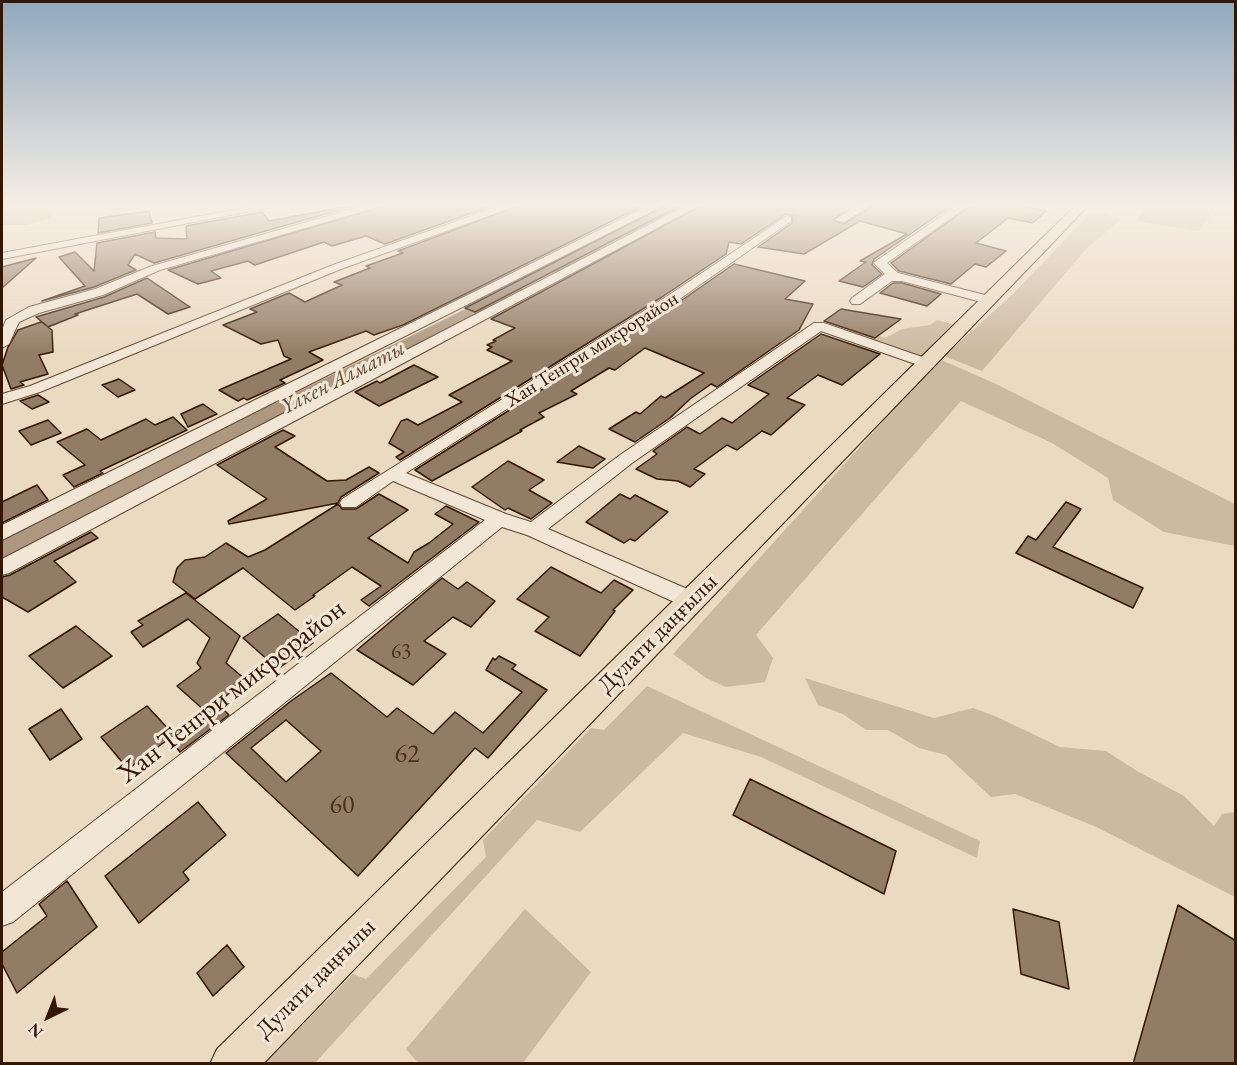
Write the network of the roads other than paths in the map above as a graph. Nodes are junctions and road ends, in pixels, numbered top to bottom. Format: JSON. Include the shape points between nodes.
{"nodes":[{"id":1,"x":207,"y":254,"type":"edge"},
{"id":2,"x":376,"y":254,"type":"edge"},
{"id":3,"x":562,"y":254,"type":"edge"},
{"id":4,"x":603,"y":254,"type":"edge"},
{"id":5,"x":737,"y":254,"type":"edge"},
{"id":6,"x":892,"y":254,"type":"edge"},
{"id":7,"x":1035,"y":254,"type":"edge"},
{"id":8,"x":895,"y":277,"type":"junction"},
{"id":9,"x":989,"y":300,"type":"junction"},
{"id":10,"x":856,"y":302,"type":"dead end"},
{"id":11,"x":2,"y":344,"type":"edge"},
{"id":12,"x":926,"y":363,"type":"junction"},
{"id":13,"x":2,"y":399,"type":"edge"},
{"id":14,"x":392,"y":474,"type":"junction"},
{"id":15,"x":349,"y":503,"type":"dead end"},
{"id":16,"x":499,"y":519,"type":"junction"},
{"id":17,"x":534,"y":530,"type":"junction"},
{"id":18,"x":2,"y":533,"type":"edge"},
{"id":19,"x":2,"y":568,"type":"edge"},
{"id":20,"x":691,"y":600,"type":"junction"},
{"id":21,"x":2,"y":911,"type":"edge"},
{"id":22,"x":232,"y":1064,"type":"edge"}],
"edges":[{"from":1,"to":11,"type":"street","via":[[26,313],[14,321]]},
{"from":2,"to":13,"type":"street"},
{"from":3,"to":18,"type":"street"},
{"from":4,"to":19,"type":"street"},
{"from":5,"to":14,"type":"street","name":"Хан Тенгри микрорайон","via":[[667,302]]},
{"from":6,"to":8,"type":"street","via":[[880,262]]},
{"from":7,"to":9,"type":"main road","name":"Дулати даңғылы"},
{"from":8,"to":9,"type":"street"},
{"from":8,"to":10,"type":"street","via":[[889,277]]},
{"from":9,"to":12,"type":"main road","name":"Дулати даңғылы"},
{"from":12,"to":17,"type":"street","via":[[819,326],[635,453]]},
{"from":12,"to":20,"type":"main road","name":"Дулати даңғылы"},
{"from":14,"to":15,"type":"street","name":"Хан Тенгри микрорайон"},
{"from":14,"to":16,"type":"street"},
{"from":16,"to":17,"type":"street"},
{"from":16,"to":21,"type":"street","name":"Хан Тенгри микрорайон"},
{"from":17,"to":20,"type":"street"},
{"from":20,"to":22,"type":"main road","name":"Дулати даңғылы"}]}
